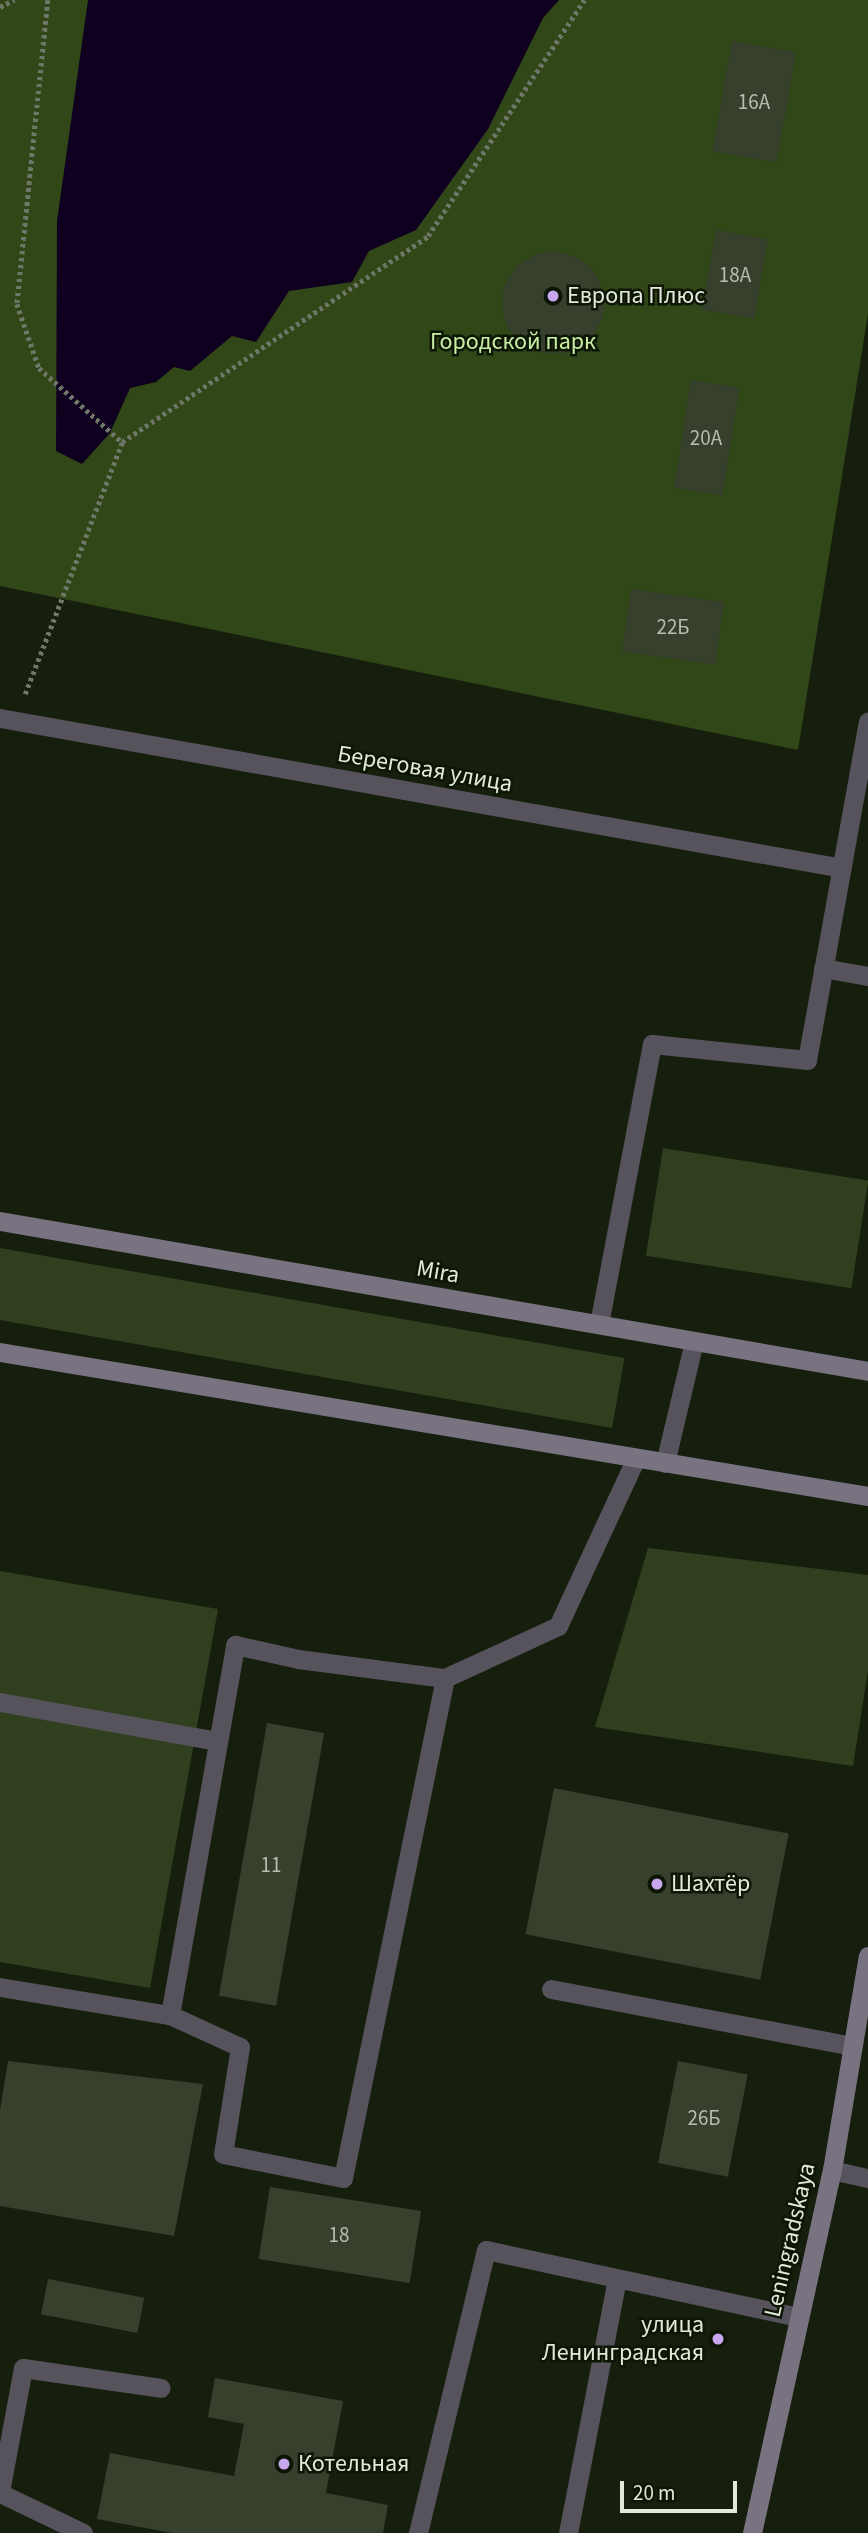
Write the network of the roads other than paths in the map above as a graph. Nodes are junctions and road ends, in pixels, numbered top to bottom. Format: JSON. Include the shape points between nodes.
{"nodes":[{"id":1,"x":7,"y":720,"type":"edge"},
{"id":2,"x":868,"y":721,"type":"edge"},
{"id":3,"x":842,"y":868,"type":"junction"},
{"id":4,"x":823,"y":968,"type":"junction"},
{"id":5,"x":868,"y":976,"type":"edge"},
{"id":6,"x":0,"y":1221,"type":"edge"},
{"id":7,"x":599,"y":1324,"type":"junction"},
{"id":8,"x":694,"y":1341,"type":"junction"},
{"id":9,"x":0,"y":1352,"type":"edge"},
{"id":10,"x":868,"y":1371,"type":"edge"},
{"id":11,"x":636,"y":1458,"type":"junction"},
{"id":12,"x":666,"y":1463,"type":"junction"},
{"id":13,"x":868,"y":1496,"type":"edge"},
{"id":14,"x":446,"y":1678,"type":"junction"},
{"id":15,"x":0,"y":1702,"type":"edge"},
{"id":16,"x":217,"y":1741,"type":"junction"},
{"id":17,"x":868,"y":1956,"type":"edge"},
{"id":18,"x":0,"y":1987,"type":"edge"},
{"id":19,"x":551,"y":1989,"type":"dead end"},
{"id":20,"x":170,"y":2015,"type":"junction"},
{"id":21,"x":852,"y":2046,"type":"junction"},
{"id":22,"x":831,"y":2171,"type":"junction"},
{"id":23,"x":868,"y":2178,"type":"edge"},
{"id":24,"x":617,"y":2279,"type":"junction"},
{"id":25,"x":798,"y":2317,"type":"junction"},
{"id":26,"x":161,"y":2388,"type":"dead end"},
{"id":27,"x":0,"y":2493,"type":"edge"},
{"id":28,"x":83,"y":2533,"type":"edge"},
{"id":29,"x":418,"y":2533,"type":"edge"},
{"id":30,"x":568,"y":2533,"type":"edge"},
{"id":31,"x":752,"y":2533,"type":"edge"}],
"edges":[{"from":1,"to":3,"type":"street","name":"Береговая улица"},
{"from":2,"to":3,"type":"street"},
{"from":3,"to":4,"type":"street"},
{"from":4,"to":5,"type":"street"},
{"from":4,"to":7,"type":"street","via":[[807,1060],[652,1044]]},
{"from":6,"to":7,"type":"main road","name":"Mira"},
{"from":7,"to":8,"type":"main road","name":"Mira"},
{"from":8,"to":10,"type":"main road","name":"Mira"},
{"from":8,"to":12,"type":"street"},
{"from":9,"to":11,"type":"main road"},
{"from":11,"to":12,"type":"main road"},
{"from":11,"to":14,"type":"street","via":[[558,1626]]},
{"from":12,"to":13,"type":"main road"},
{"from":14,"to":16,"type":"street","via":[[298,1659],[236,1646]]},
{"from":14,"to":20,"type":"street","via":[[343,2178],[223,2154],[240,2047]]},
{"from":15,"to":16,"type":"street"},
{"from":16,"to":20,"type":"street"},
{"from":17,"to":21,"type":"main road","name":"Leningradskaya"},
{"from":18,"to":20,"type":"street"},
{"from":19,"to":21,"type":"street"},
{"from":21,"to":22,"type":"main road","name":"Leningradskaya"},
{"from":22,"to":23,"type":"street"},
{"from":22,"to":25,"type":"main road","name":"Leningradskaya"},
{"from":24,"to":25,"type":"street"},
{"from":24,"to":29,"type":"street","via":[[486,2250]]},
{"from":24,"to":30,"type":"street"},
{"from":25,"to":31,"type":"main road","name":"Leningradskaya"},
{"from":26,"to":27,"type":"street","via":[[23,2368]]},
{"from":27,"to":28,"type":"street"}]}
